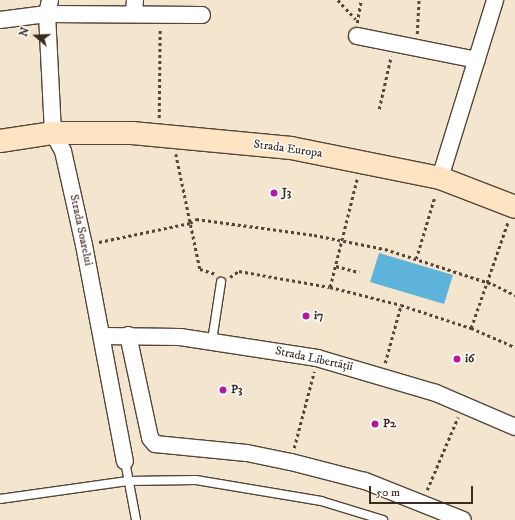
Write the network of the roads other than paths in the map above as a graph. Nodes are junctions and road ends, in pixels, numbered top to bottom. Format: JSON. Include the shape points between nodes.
{"nodes":[{"id":1,"x":495,"y":0,"type":"edge"},
{"id":2,"x":48,"y":7,"type":"edge"},
{"id":3,"x":135,"y":7,"type":"edge"},
{"id":4,"x":202,"y":15,"type":"dead end"},
{"id":5,"x":0,"y":20,"type":"edge"},
{"id":6,"x":357,"y":36,"type":"road end"},
{"id":7,"x":477,"y":60,"type":"junction"},
{"id":8,"x":53,"y":133,"type":"junction"},
{"id":9,"x":0,"y":141,"type":"edge"},
{"id":10,"x":440,"y":178,"type":"junction"},
{"id":11,"x":514,"y":206,"type":"edge"},
{"id":12,"x":222,"y":280,"type":"road end"},
{"id":13,"x":103,"y":336,"type":"junction"},
{"id":14,"x":128,"y":336,"type":"junction"},
{"id":15,"x":212,"y":341,"type":"junction"},
{"id":16,"x":515,"y":427,"type":"edge"},
{"id":17,"x":125,"y":461,"type":"joint"},
{"id":18,"x":128,"y":480,"type":"junction"},
{"id":19,"x":0,"y":499,"type":"edge"},
{"id":20,"x":136,"y":520,"type":"edge"},
{"id":21,"x":383,"y":520,"type":"edge"},
{"id":22,"x":463,"y":520,"type":"edge"}],
"edges":[{"from":1,"to":7,"type":"street"},
{"from":2,"to":3,"type":"street"},
{"from":2,"to":5,"type":"street"},
{"from":2,"to":8,"type":"street","name":"Strada Soarelui"},
{"from":3,"to":4,"type":"street","via":[[161,14]]},
{"from":6,"to":7,"type":"street"},
{"from":7,"to":10,"type":"street"},
{"from":8,"to":9,"type":"street","name":"Strada Europa"},
{"from":8,"to":10,"type":"street","name":"Strada Europa","via":[[166,135],[291,148]]},
{"from":8,"to":13,"type":"street","name":"Strada Soarelui","via":[[63,151]]},
{"from":10,"to":11,"type":"street","name":"Strada Europa"},
{"from":12,"to":15,"type":"lane"},
{"from":13,"to":14,"type":"street","name":"Strada Libertății"},
{"from":13,"to":17,"type":"street","name":"Strada Soarelui"},
{"from":14,"to":15,"type":"street","name":"Strada Libertății"},
{"from":14,"to":22,"type":"street","via":[[150,438],[155,444],[247,453],[290,462],[364,482],[422,502]]},
{"from":15,"to":16,"type":"street","name":"Strada Libertății","via":[[317,358],[381,375],[464,404]]},
{"from":17,"to":18,"type":"lane"},
{"from":18,"to":19,"type":"lane"},
{"from":18,"to":20,"type":"lane"},
{"from":18,"to":21,"type":"lane","via":[[196,480],[268,491],[321,501]]}]}
